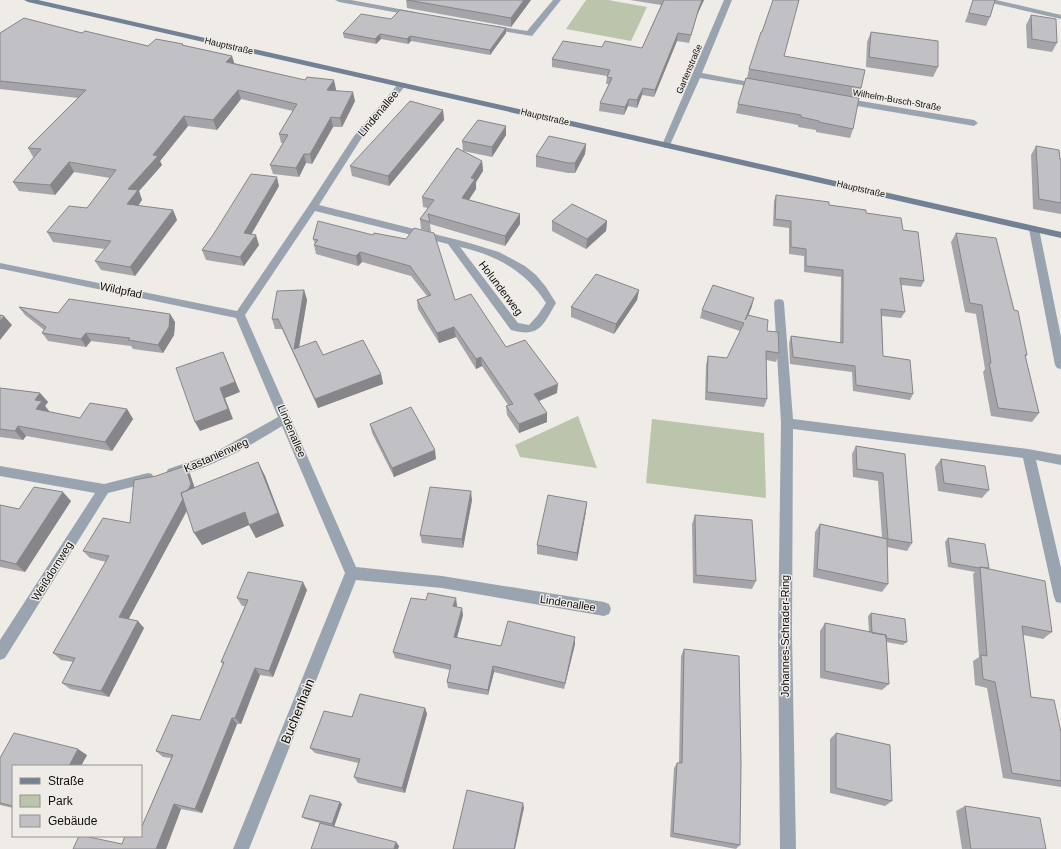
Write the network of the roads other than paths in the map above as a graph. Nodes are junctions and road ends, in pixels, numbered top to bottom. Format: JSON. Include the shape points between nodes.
{"nodes":[{"id":1,"x":28,"y":0,"type":"edge"},
{"id":2,"x":339,"y":0,"type":"edge"},
{"id":3,"x":557,"y":0,"type":"edge"},
{"id":4,"x":728,"y":0,"type":"edge"},
{"id":5,"x":987,"y":0,"type":"edge"},
{"id":6,"x":372,"y":3,"type":"edge"},
{"id":7,"x":1012,"y":3,"type":"edge"},
{"id":8,"x":424,"y":15,"type":"edge"},
{"id":9,"x":1061,"y":17,"type":"edge"},
{"id":10,"x":479,"y":26,"type":"edge"},
{"id":11,"x":697,"y":76,"type":"junction"},
{"id":12,"x":402,"y":85,"type":"junction"},
{"id":13,"x":766,"y":87,"type":"edge"},
{"id":14,"x":836,"y":99,"type":"edge"},
{"id":15,"x":974,"y":123,"type":"dead end"},
{"id":16,"x":666,"y":144,"type":"junction"},
{"id":17,"x":313,"y":207,"type":"junction"},
{"id":18,"x":1034,"y":229,"type":"junction"},
{"id":19,"x":1061,"y":235,"type":"edge"},
{"id":20,"x":451,"y":242,"type":"junction"},
{"id":21,"x":2,"y":266,"type":"dead end"},
{"id":22,"x":779,"y":303,"type":"dead end"},
{"id":23,"x":240,"y":315,"type":"junction"},
{"id":24,"x":1061,"y":365,"type":"edge"},
{"id":25,"x":286,"y":418,"type":"junction"},
{"id":26,"x":787,"y":423,"type":"junction"},
{"id":27,"x":1028,"y":454,"type":"junction"},
{"id":28,"x":1061,"y":460,"type":"edge"},
{"id":29,"x":0,"y":471,"type":"edge"},
{"id":30,"x":104,"y":489,"type":"junction"},
{"id":31,"x":352,"y":573,"type":"junction"},
{"id":32,"x":1061,"y":597,"type":"edge"},
{"id":33,"x":604,"y":609,"type":"dead end"},
{"id":34,"x":0,"y":653,"type":"edge"},
{"id":35,"x":241,"y":849,"type":"edge"},
{"id":36,"x":788,"y":849,"type":"edge"}],
"edges":[{"from":1,"to":12,"type":"street","name":"Hauptstraße"},
{"from":2,"to":6,"type":"street"},
{"from":3,"to":10,"type":"street","via":[[529,34]]},
{"from":4,"to":11,"type":"street","name":"Gartenstraße"},
{"from":5,"to":7,"type":"street"},
{"from":6,"to":8,"type":"street"},
{"from":7,"to":9,"type":"street"},
{"from":11,"to":13,"type":"street"},
{"from":11,"to":16,"type":"street","name":"Gartenstraße"},
{"from":12,"to":16,"type":"street","name":"Hauptstraße"},
{"from":12,"to":17,"type":"street","name":"Lindenallee","via":[[357,138]]},
{"from":14,"to":15,"type":"street","name":"Wilhelm-Busch-Straße"},
{"from":16,"to":18,"type":"street","name":"Hauptstraße"},
{"from":17,"to":20,"type":"street","name":"Holunderweg"},
{"from":17,"to":23,"type":"street","name":"Lindenallee"},
{"from":18,"to":19,"type":"street","name":"Hauptstraße"},
{"from":18,"to":24,"type":"street"},
{"from":20,"to":20,"type":"street","name":"Holunderweg","via":[[515,327],[532,328],[542,318],[551,303],[544,288],[523,269],[480,248]]},
{"from":21,"to":23,"type":"street","name":"Wildpfad"},
{"from":22,"to":26,"type":"street","name":"Johannes-Schrader-Ring"},
{"from":23,"to":25,"type":"street","name":"Lindenallee"},
{"from":25,"to":30,"type":"street","name":"Kastanienweg","via":[[244,444],[183,470]]},
{"from":25,"to":31,"type":"street","name":"Lindenallee"},
{"from":26,"to":27,"type":"street"},
{"from":26,"to":36,"type":"street","name":"Johannes-Schrader-Ring","via":[[784,635]]},
{"from":27,"to":28,"type":"street"},
{"from":27,"to":32,"type":"street"},
{"from":29,"to":30,"type":"street","name":"Kastanienweg"},
{"from":30,"to":34,"type":"street","name":"Weißdornweg"},
{"from":31,"to":33,"type":"street","name":"Lindenallee","via":[[442,582]]},
{"from":31,"to":35,"type":"street","name":"Buchenhain"}]}
